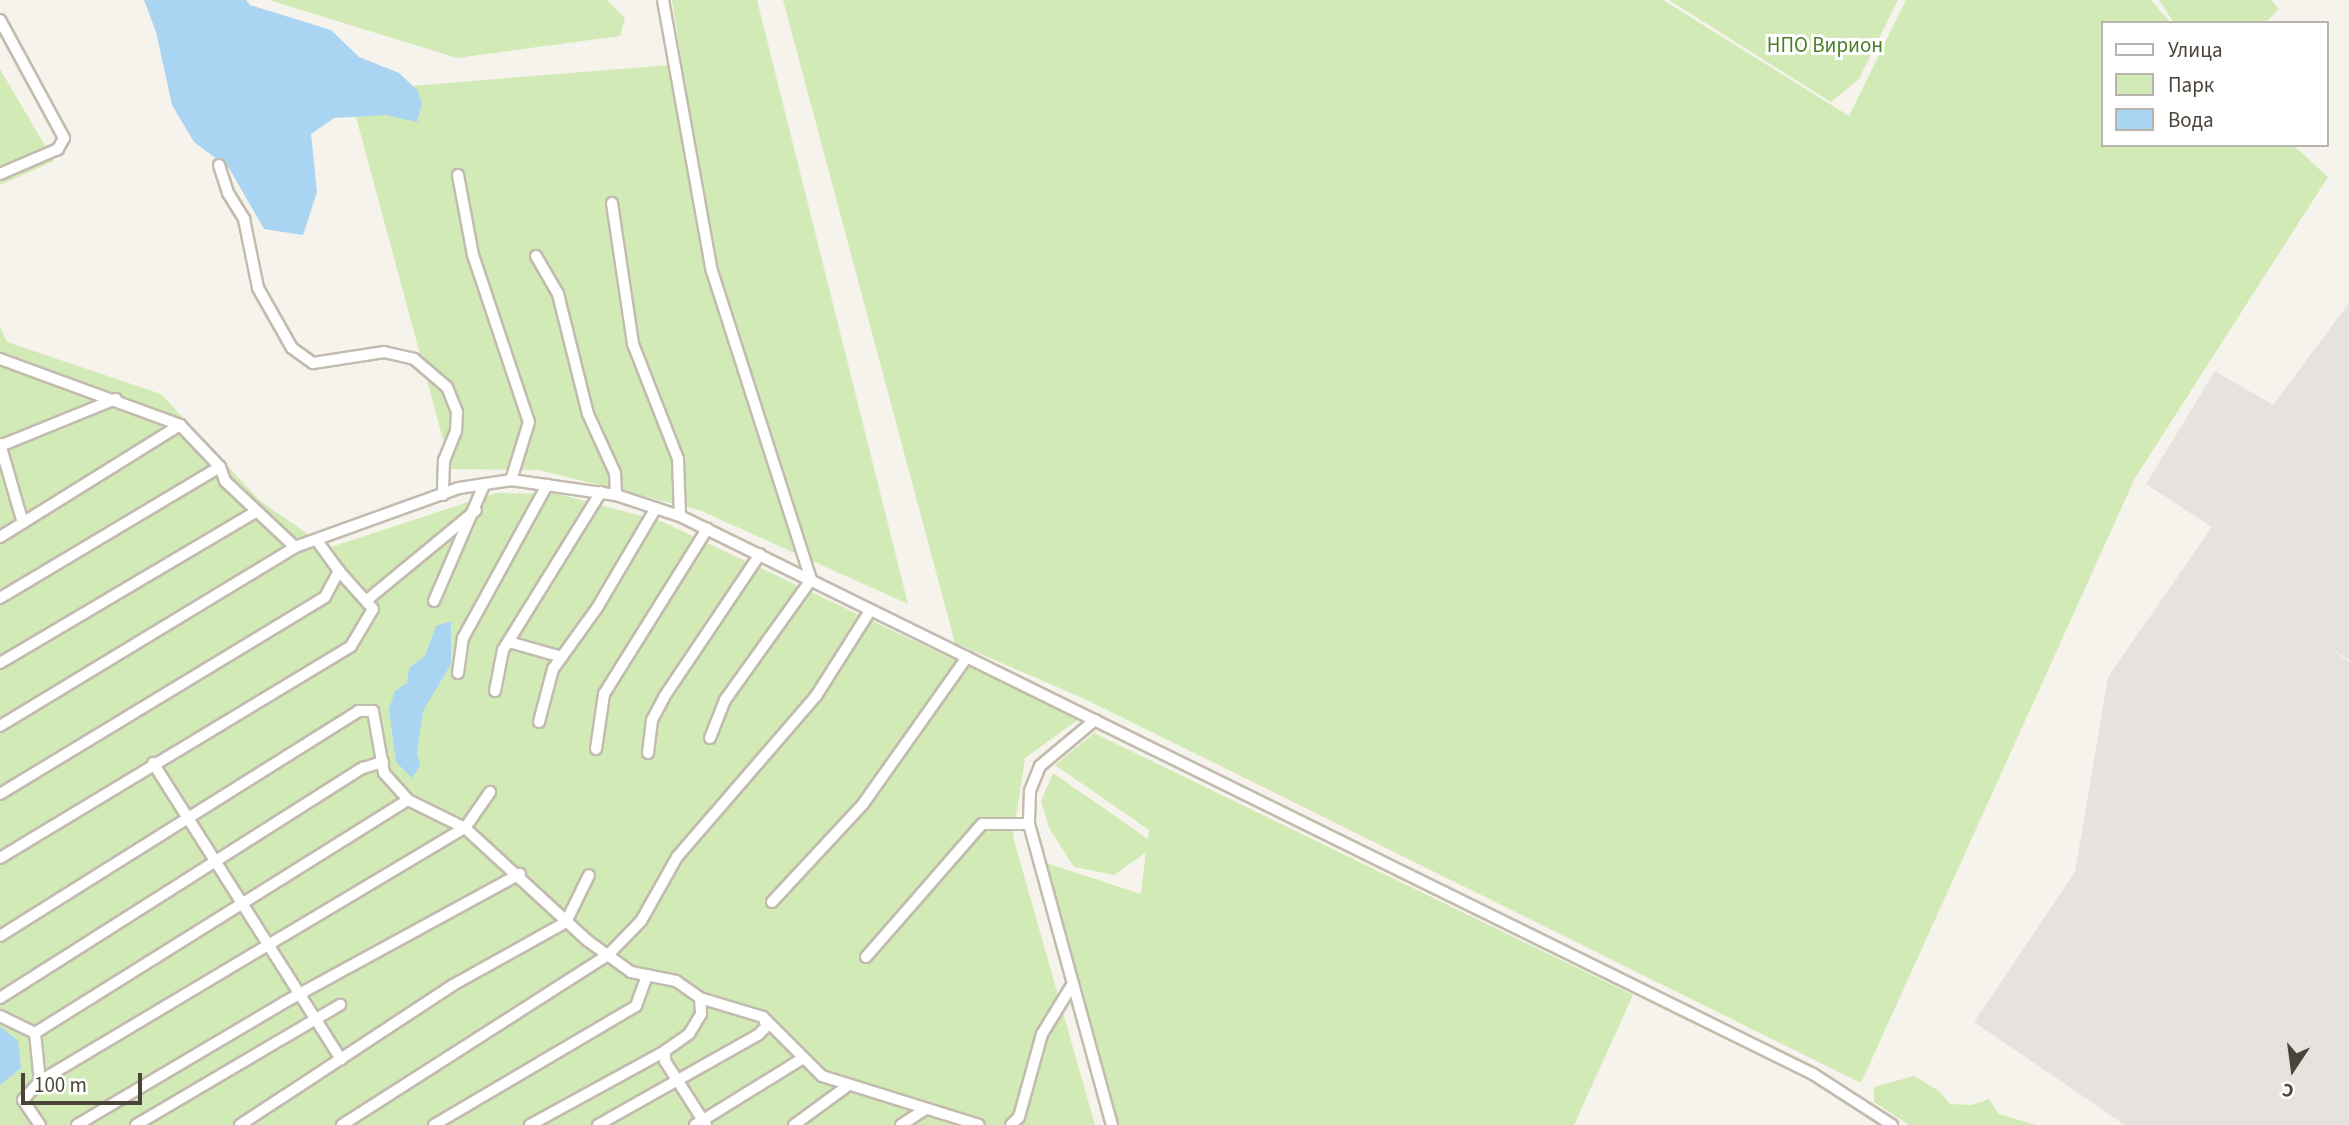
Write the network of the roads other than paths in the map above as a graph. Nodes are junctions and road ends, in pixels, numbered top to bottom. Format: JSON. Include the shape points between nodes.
{"nodes":[{"id":1,"x":663,"y":0,"type":"edge"},
{"id":2,"x":0,"y":20,"type":"edge"},
{"id":3,"x":219,"y":165,"type":"dead end"},
{"id":4,"x":0,"y":174,"type":"edge"},
{"id":5,"x":458,"y":175,"type":"dead end"},
{"id":6,"x":612,"y":203,"type":"dead end"},
{"id":7,"x":536,"y":256,"type":"dead end"},
{"id":8,"x":0,"y":359,"type":"edge"},
{"id":9,"x":116,"y":399,"type":"junction"},
{"id":10,"x":180,"y":425,"type":"junction"},
{"id":11,"x":0,"y":445,"type":"edge"},
{"id":12,"x":220,"y":467,"type":"junction"},
{"id":13,"x":511,"y":481,"type":"junction"},
{"id":14,"x":484,"y":485,"type":"junction"},
{"id":15,"x":547,"y":485,"type":"junction"},
{"id":16,"x":601,"y":492,"type":"junction"},
{"id":17,"x":443,"y":495,"type":"junction"},
{"id":18,"x":616,"y":495,"type":"junction"},
{"id":19,"x":656,"y":508,"type":"junction"},
{"id":20,"x":476,"y":510,"type":"junction"},
{"id":21,"x":255,"y":512,"type":"junction"},
{"id":22,"x":680,"y":516,"type":"junction"},
{"id":23,"x":23,"y":523,"type":"junction"},
{"id":24,"x":707,"y":529,"type":"junction"},
{"id":25,"x":0,"y":537,"type":"edge"},
{"id":26,"x":318,"y":542,"type":"junction"},
{"id":27,"x":295,"y":547,"type":"junction"},
{"id":28,"x":760,"y":554,"type":"junction"},
{"id":29,"x":339,"y":572,"type":"junction"},
{"id":30,"x":811,"y":580,"type":"junction"},
{"id":31,"x":0,"y":598,"type":"edge"},
{"id":32,"x":367,"y":600,"type":"junction"},
{"id":33,"x":434,"y":601,"type":"dead end"},
{"id":34,"x":870,"y":611,"type":"junction"},
{"id":35,"x":509,"y":642,"type":"junction"},
{"id":36,"x":562,"y":657,"type":"junction"},
{"id":37,"x":967,"y":657,"type":"junction"},
{"id":38,"x":0,"y":663,"type":"edge"},
{"id":39,"x":458,"y":673,"type":"dead end"},
{"id":40,"x":495,"y":691,"type":"dead end"},
{"id":41,"x":1095,"y":720,"type":"junction"},
{"id":42,"x":539,"y":722,"type":"dead end"},
{"id":43,"x":0,"y":726,"type":"edge"},
{"id":44,"x":710,"y":738,"type":"dead end"},
{"id":45,"x":596,"y":748,"type":"dead end"},
{"id":46,"x":648,"y":753,"type":"dead end"},
{"id":47,"x":383,"y":762,"type":"junction"},
{"id":48,"x":153,"y":764,"type":"junction"},
{"id":49,"x":490,"y":792,"type":"dead end"},
{"id":50,"x":0,"y":794,"type":"edge"},
{"id":51,"x":408,"y":800,"type":"junction"},
{"id":52,"x":189,"y":817,"type":"junction"},
{"id":53,"x":1029,"y":824,"type":"junction"},
{"id":54,"x":464,"y":828,"type":"junction"},
{"id":55,"x":0,"y":858,"type":"edge"},
{"id":56,"x":217,"y":861,"type":"junction"},
{"id":57,"x":520,"y":874,"type":"junction"},
{"id":58,"x":589,"y":875,"type":"dead end"},
{"id":59,"x":772,"y":902,"type":"dead end"},
{"id":60,"x":245,"y":905,"type":"junction"},
{"id":61,"x":566,"y":922,"type":"junction"},
{"id":62,"x":0,"y":936,"type":"edge"},
{"id":63,"x":272,"y":946,"type":"junction"},
{"id":64,"x":608,"y":955,"type":"junction"},
{"id":65,"x":866,"y":957,"type":"dead end"},
{"id":66,"x":647,"y":975,"type":"junction"},
{"id":67,"x":1072,"y":985,"type":"junction"},
{"id":68,"x":302,"y":993,"type":"junction"},
{"id":69,"x":0,"y":998,"type":"edge"},
{"id":70,"x":700,"y":998,"type":"junction"},
{"id":71,"x":340,"y":1005,"type":"dead end"},
{"id":72,"x":0,"y":1016,"type":"edge"},
{"id":73,"x":762,"y":1017,"type":"junction"},
{"id":74,"x":315,"y":1020,"type":"junction"},
{"id":75,"x":35,"y":1033,"type":"junction"},
{"id":76,"x":665,"y":1051,"type":"junction"},
{"id":77,"x":341,"y":1059,"type":"junction"},
{"id":78,"x":802,"y":1059,"type":"junction"},
{"id":79,"x":40,"y":1081,"type":"junction"},
{"id":80,"x":676,"y":1083,"type":"junction"},
{"id":81,"x":846,"y":1087,"type":"junction"},
{"id":82,"x":924,"y":1110,"type":"junction"},
{"id":83,"x":702,"y":1124,"type":"edge"},
{"id":84,"x":40,"y":1125,"type":"edge"},
{"id":85,"x":77,"y":1125,"type":"edge"},
{"id":86,"x":136,"y":1125,"type":"edge"},
{"id":87,"x":240,"y":1125,"type":"edge"},
{"id":88,"x":342,"y":1125,"type":"edge"},
{"id":89,"x":434,"y":1125,"type":"edge"},
{"id":90,"x":530,"y":1125,"type":"edge"},
{"id":91,"x":598,"y":1125,"type":"edge"},
{"id":92,"x":794,"y":1125,"type":"edge"},
{"id":93,"x":901,"y":1125,"type":"edge"},
{"id":94,"x":979,"y":1125,"type":"edge"},
{"id":95,"x":1011,"y":1125,"type":"edge"},
{"id":96,"x":1111,"y":1125,"type":"edge"},
{"id":97,"x":1892,"y":1125,"type":"edge"}],
"edges":[{"from":1,"to":30,"type":"street","via":[[712,271]]},
{"from":2,"to":4,"type":"street","via":[[64,138],[58,149]]},
{"from":3,"to":17,"type":"street","via":[[228,193],[244,219],[258,288],[292,348],[313,363],[384,352],[414,359],[447,387],[457,412],[456,431],[444,460]]},
{"from":5,"to":13,"type":"street","via":[[473,255],[529,422]]},
{"from":6,"to":22,"type":"street","via":[[634,344],[678,459]]},
{"from":7,"to":18,"type":"street","via":[[558,294],[588,414],[615,474]]},
{"from":8,"to":9,"type":"street"},
{"from":9,"to":10,"type":"street"},
{"from":9,"to":11,"type":"street"},
{"from":10,"to":12,"type":"street"},
{"from":10,"to":23,"type":"street"},
{"from":11,"to":23,"type":"street"},
{"from":12,"to":21,"type":"street","via":[[225,481]]},
{"from":12,"to":31,"type":"street"},
{"from":13,"to":14,"type":"street"},
{"from":13,"to":15,"type":"street"},
{"from":14,"to":17,"type":"street"},
{"from":14,"to":20,"type":"street"},
{"from":15,"to":16,"type":"street"},
{"from":15,"to":39,"type":"street","via":[[463,638]]},
{"from":16,"to":18,"type":"street"},
{"from":16,"to":35,"type":"street"},
{"from":17,"to":26,"type":"street"},
{"from":18,"to":19,"type":"street"},
{"from":19,"to":22,"type":"street"},
{"from":19,"to":36,"type":"street"},
{"from":20,"to":32,"type":"street"},
{"from":20,"to":33,"type":"street"},
{"from":21,"to":27,"type":"street"},
{"from":21,"to":38,"type":"street"},
{"from":22,"to":24,"type":"street"},
{"from":23,"to":25,"type":"street"},
{"from":24,"to":28,"type":"street"},
{"from":24,"to":45,"type":"street","via":[[604,694]]},
{"from":26,"to":27,"type":"street"},
{"from":26,"to":29,"type":"street"},
{"from":27,"to":43,"type":"street"},
{"from":28,"to":30,"type":"street"},
{"from":28,"to":46,"type":"street","via":[[664,697],[652,720]]},
{"from":29,"to":32,"type":"street"},
{"from":29,"to":50,"type":"street","via":[[325,597]]},
{"from":30,"to":34,"type":"street"},
{"from":30,"to":44,"type":"street","via":[[725,700]]},
{"from":32,"to":48,"type":"street","via":[[373,609],[351,646]]},
{"from":34,"to":37,"type":"street"},
{"from":34,"to":64,"type":"street","via":[[816,696],[677,857],[641,921]]},
{"from":35,"to":36,"type":"street"},
{"from":35,"to":40,"type":"street","via":[[503,650]]},
{"from":36,"to":42,"type":"street","via":[[553,669]]},
{"from":37,"to":41,"type":"street"},
{"from":37,"to":59,"type":"street","via":[[863,804]]},
{"from":41,"to":53,"type":"street","via":[[1040,766],[1030,791]]},
{"from":41,"to":97,"type":"street","via":[[1813,1074]]},
{"from":47,"to":51,"type":"street","via":[[384,773]]},
{"from":47,"to":52,"type":"street","via":[[373,711],[358,711]]},
{"from":47,"to":56,"type":"street","via":[[363,768]]},
{"from":48,"to":52,"type":"street"},
{"from":48,"to":55,"type":"street"},
{"from":49,"to":54,"type":"street"},
{"from":51,"to":54,"type":"street"},
{"from":51,"to":60,"type":"street"},
{"from":52,"to":56,"type":"street"},
{"from":52,"to":62,"type":"street"},
{"from":53,"to":65,"type":"street","via":[[982,824]]},
{"from":53,"to":67,"type":"street"},
{"from":54,"to":57,"type":"street"},
{"from":54,"to":63,"type":"street"},
{"from":56,"to":60,"type":"street"},
{"from":56,"to":69,"type":"street"},
{"from":57,"to":61,"type":"street"},
{"from":57,"to":68,"type":"street"},
{"from":58,"to":61,"type":"street"},
{"from":60,"to":63,"type":"street"},
{"from":60,"to":75,"type":"street"},
{"from":61,"to":64,"type":"street"},
{"from":61,"to":77,"type":"street","via":[[453,985]]},
{"from":63,"to":68,"type":"street"},
{"from":63,"to":79,"type":"street"},
{"from":64,"to":66,"type":"street","via":[[631,972]]},
{"from":64,"to":88,"type":"street"},
{"from":66,"to":70,"type":"street","via":[[676,981]]},
{"from":66,"to":89,"type":"street","via":[[636,1006]]},
{"from":67,"to":95,"type":"street","via":[[1042,1034],[1019,1117]]},
{"from":67,"to":96,"type":"street"},
{"from":68,"to":74,"type":"street"},
{"from":68,"to":85,"type":"street"},
{"from":70,"to":73,"type":"street"},
{"from":70,"to":76,"type":"street","via":[[701,1014],[689,1034]]},
{"from":71,"to":74,"type":"street"},
{"from":72,"to":75,"type":"street"},
{"from":73,"to":78,"type":"street","via":[[800,1051]]},
{"from":73,"to":80,"type":"street","via":[[767,1026],[758,1035]]},
{"from":74,"to":77,"type":"street"},
{"from":74,"to":86,"type":"street"},
{"from":75,"to":79,"type":"street"},
{"from":76,"to":80,"type":"street"},
{"from":76,"to":90,"type":"street"},
{"from":77,"to":87,"type":"street"},
{"from":78,"to":81,"type":"street","via":[[822,1076]]},
{"from":78,"to":83,"type":"street"},
{"from":79,"to":84,"type":"street","via":[[23,1100]]},
{"from":80,"to":83,"type":"street"},
{"from":80,"to":91,"type":"street"},
{"from":81,"to":82,"type":"street"},
{"from":81,"to":92,"type":"street"},
{"from":82,"to":93,"type":"street"},
{"from":82,"to":94,"type":"street"}]}
